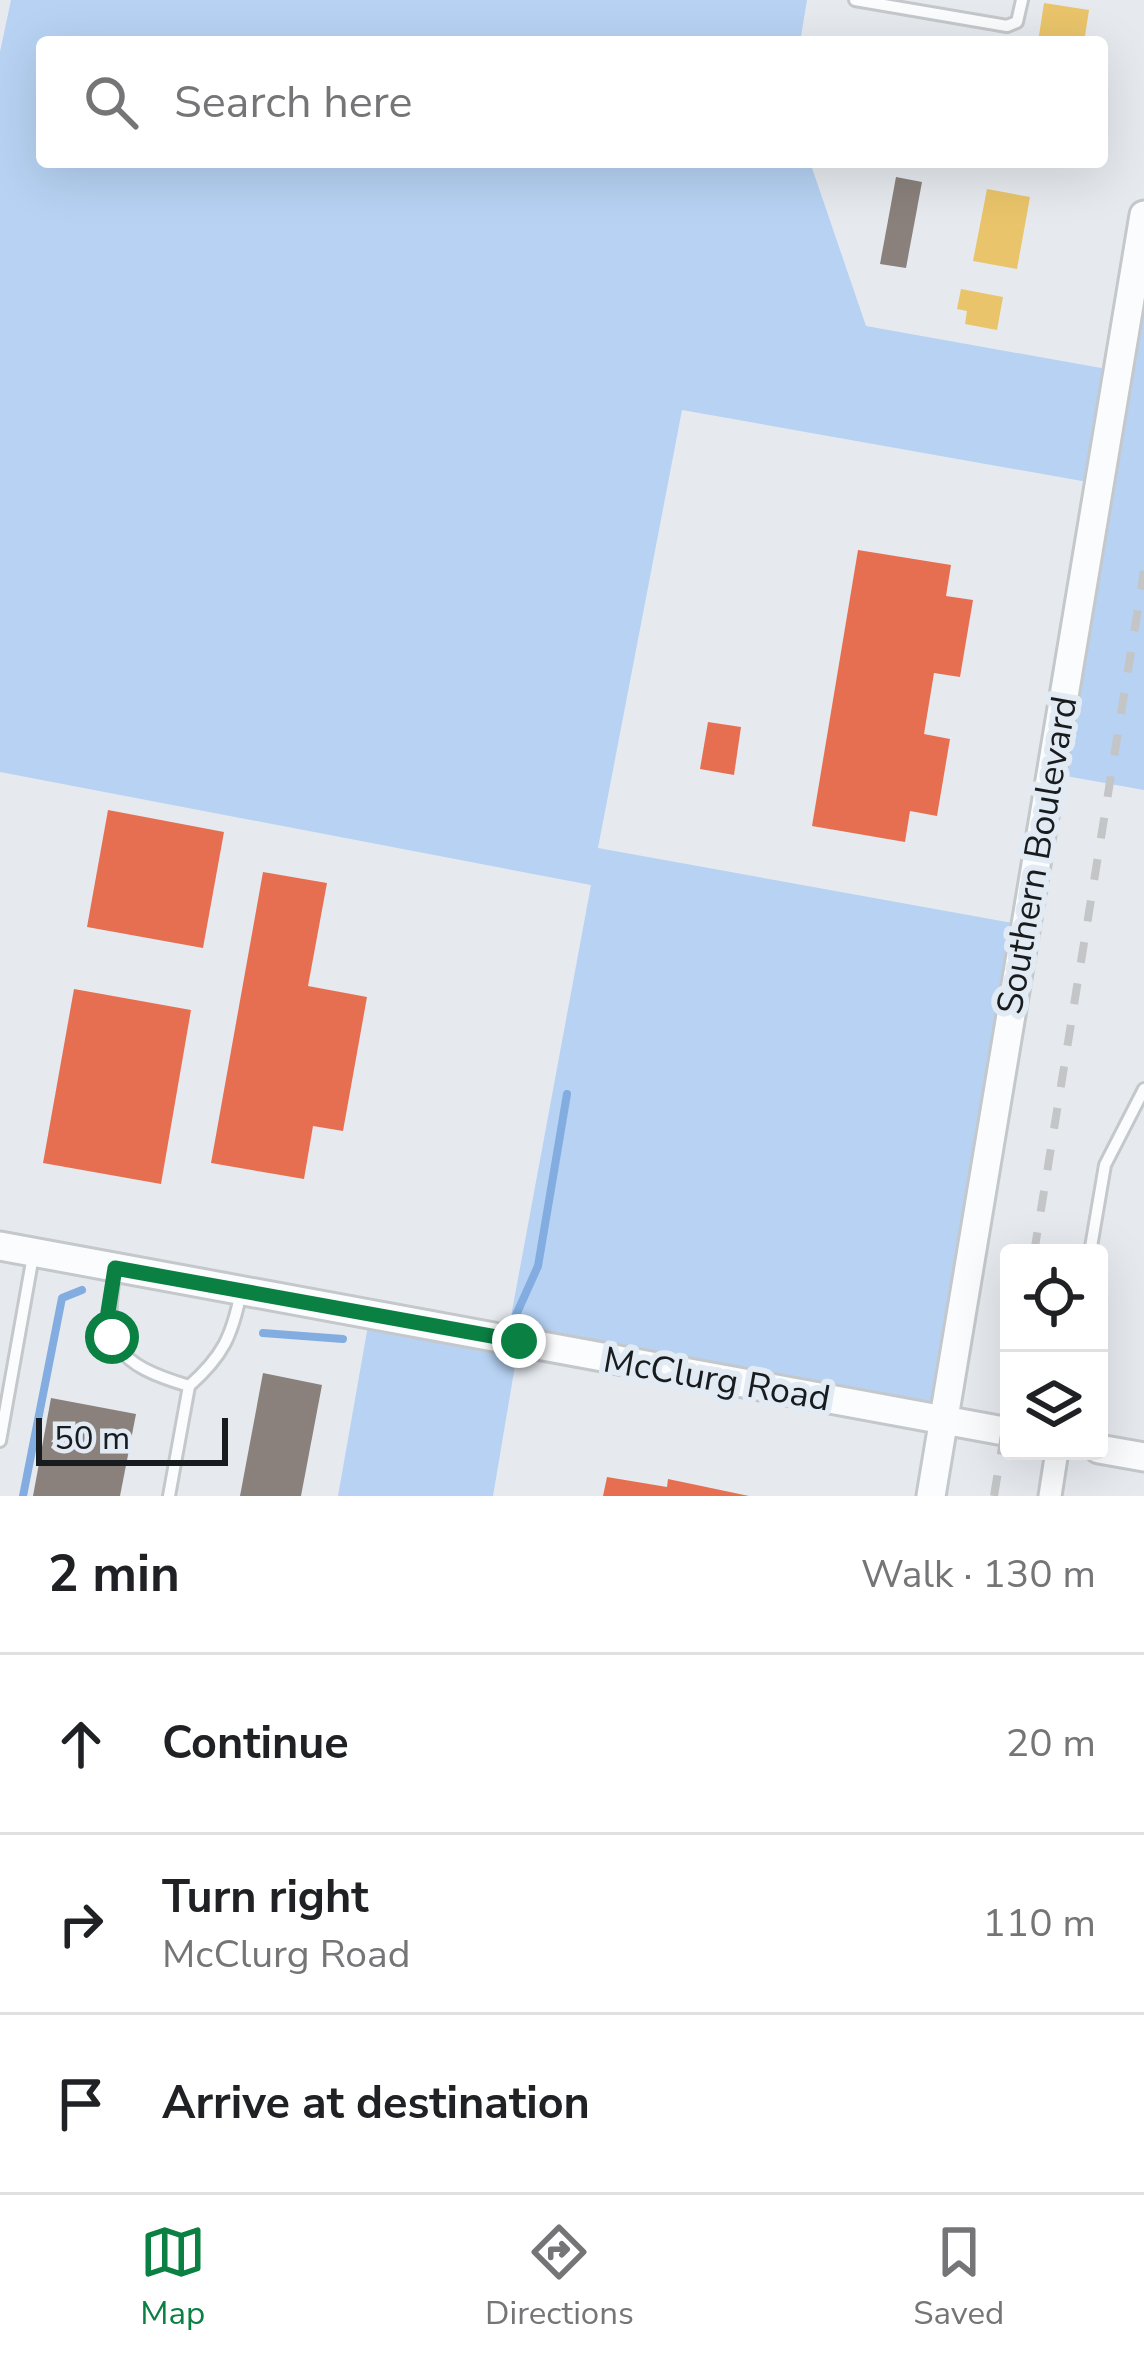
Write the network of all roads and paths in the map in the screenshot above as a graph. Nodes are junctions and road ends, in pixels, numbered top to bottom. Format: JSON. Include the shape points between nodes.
{"nodes":[{"id":1,"x":855,"y":0,"type":"edge"},
{"id":2,"x":1022,"y":0,"type":"edge"},
{"id":3,"x":1144,"y":214,"type":"edge"},
{"id":4,"x":1144,"y":1089,"type":"edge"},
{"id":5,"x":1092,"y":1244,"type":"edge"},
{"id":6,"x":0,"y":1246,"type":"edge"},
{"id":7,"x":33,"y":1252,"type":"junction"},
{"id":8,"x":115,"y":1268,"type":"junction"},
{"id":9,"x":242,"y":1291,"type":"junction"},
{"id":10,"x":189,"y":1386,"type":"junction"},
{"id":11,"x":944,"y":1419,"type":"junction"},
{"id":12,"x":1000,"y":1430,"type":"edge"},
{"id":13,"x":0,"y":1442,"type":"edge"},
{"id":14,"x":1108,"y":1450,"type":"edge"},
{"id":15,"x":1144,"y":1457,"type":"edge"},
{"id":16,"x":1056,"y":1460,"type":"edge"},
{"id":17,"x":169,"y":1496,"type":"edge"},
{"id":18,"x":932,"y":1496,"type":"edge"},
{"id":19,"x":1050,"y":1496,"type":"edge"}],
"edges":[{"from":1,"to":2,"type":"lane","via":[[1007,26],[1017,22]]},
{"from":3,"to":11,"type":"street","name":"Southern Boulevard"},
{"from":4,"to":5,"type":"lane","via":[[1105,1165]]},
{"from":6,"to":7,"type":"street","name":"McClurg Road"},
{"from":7,"to":8,"type":"street","name":"McClurg Road"},
{"from":7,"to":13,"type":"lane"},
{"from":8,"to":9,"type":"street","name":"McClurg Road"},
{"from":8,"to":10,"type":"lane","via":[[108,1312],[122,1356]]},
{"from":9,"to":10,"type":"lane","via":[[232,1334]]},
{"from":9,"to":11,"type":"street","name":"McClurg Road"},
{"from":10,"to":17,"type":"lane"},
{"from":11,"to":12,"type":"street","name":"McClurg Road"},
{"from":11,"to":18,"type":"street","name":"Southern Boulevard"},
{"from":14,"to":15,"type":"street"},
{"from":16,"to":19,"type":"street"}]}
